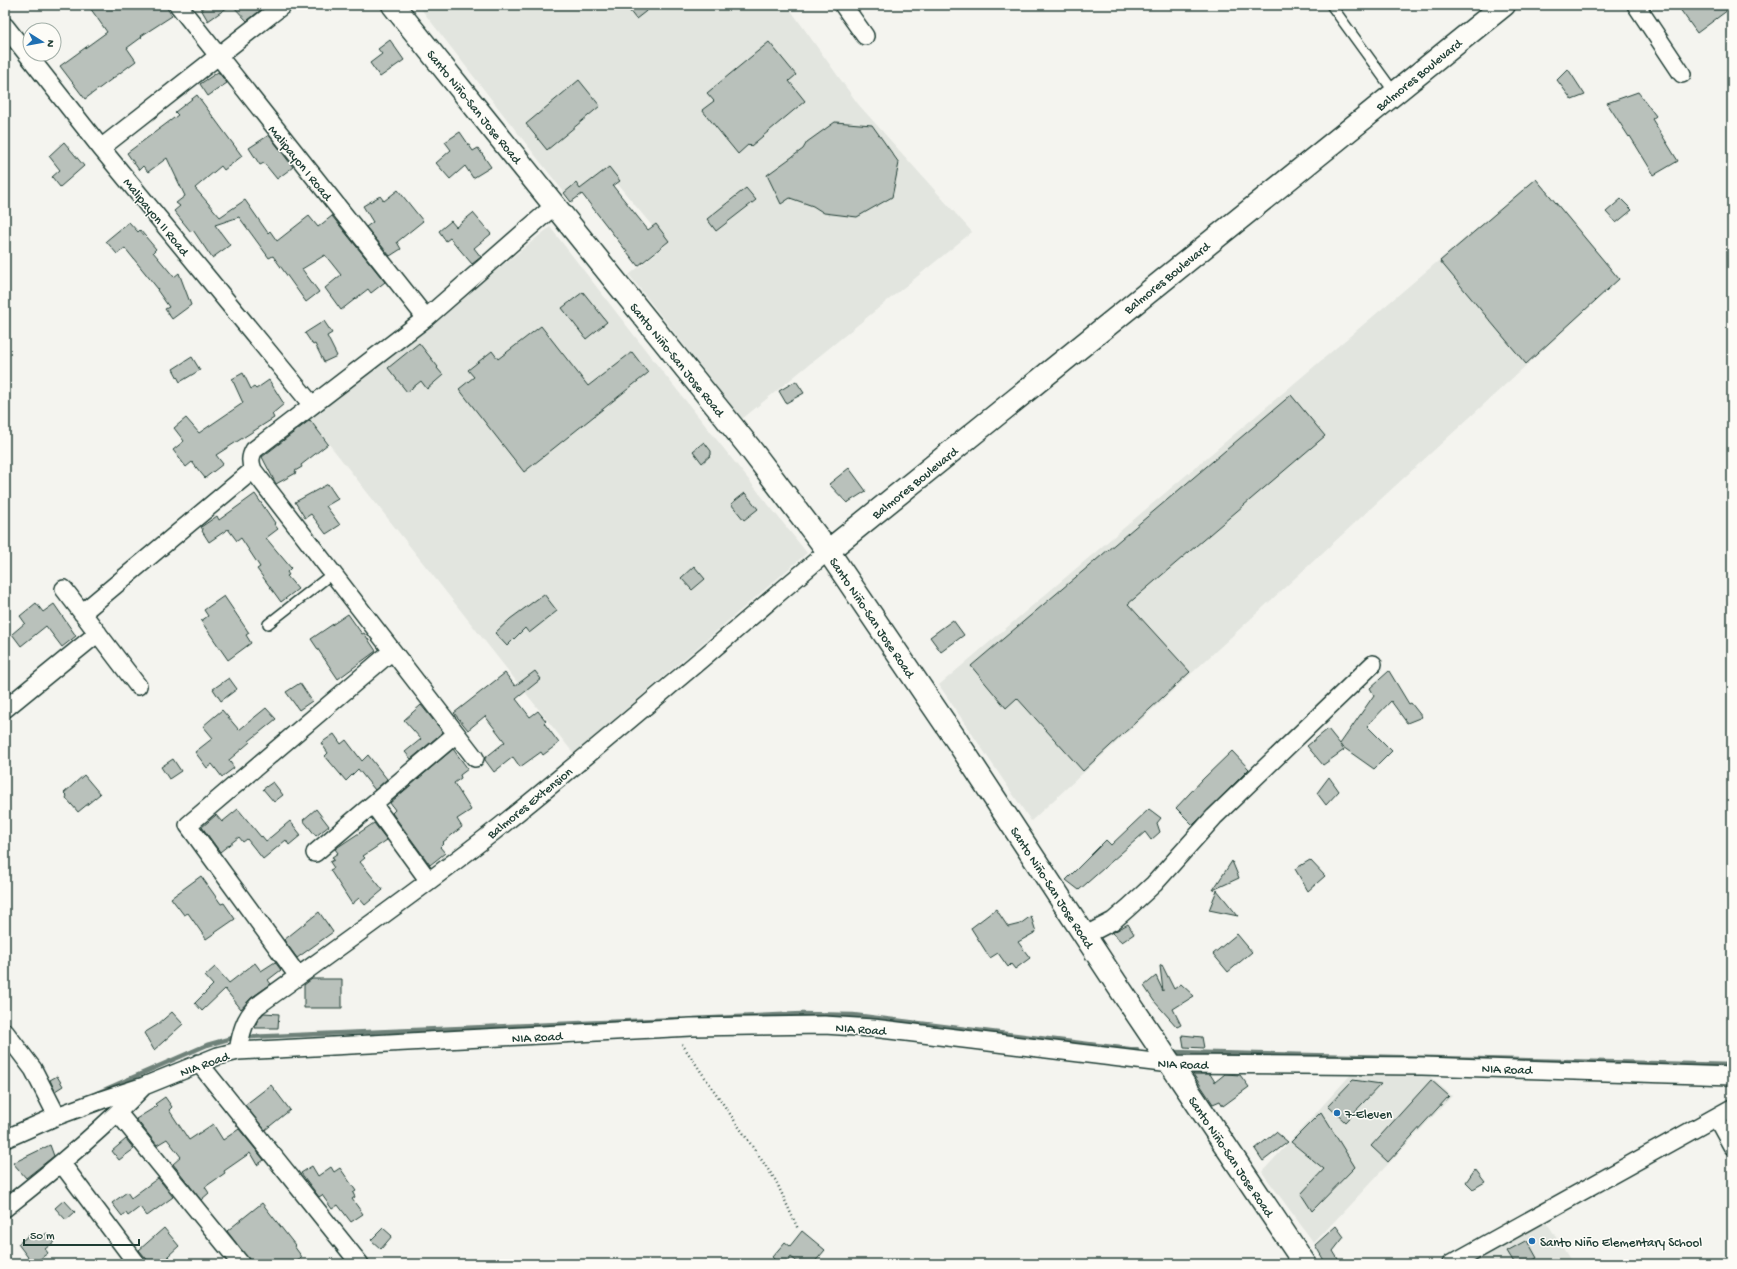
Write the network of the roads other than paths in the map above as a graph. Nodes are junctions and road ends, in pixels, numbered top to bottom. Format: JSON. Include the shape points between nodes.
{"nodes":[{"id":1,"x":178,"y":5,"type":"edge"},
{"id":2,"x":283,"y":5,"type":"edge"},
{"id":3,"x":393,"y":5,"type":"edge"},
{"id":4,"x":843,"y":5,"type":"edge"},
{"id":5,"x":1331,"y":5,"type":"edge"},
{"id":6,"x":1504,"y":5,"type":"edge"},
{"id":7,"x":1636,"y":5,"type":"edge"},
{"id":8,"x":5,"y":26,"type":"edge"},
{"id":9,"x":865,"y":36,"type":"dead end"},
{"id":10,"x":217,"y":56,"type":"junction"},
{"id":11,"x":1682,"y":74,"type":"dead end"},
{"id":12,"x":1394,"y":92,"type":"junction"},
{"id":13,"x":101,"y":148,"type":"junction"},
{"id":14,"x":554,"y":206,"type":"junction"},
{"id":15,"x":426,"y":318,"type":"junction"},
{"id":16,"x":312,"y":405,"type":"junction"},
{"id":17,"x":253,"y":470,"type":"junction"},
{"id":18,"x":828,"y":551,"type":"junction"},
{"id":19,"x":333,"y":573,"type":"junction"},
{"id":20,"x":64,"y":589,"type":"dead end"},
{"id":21,"x":82,"y":613,"type":"junction"},
{"id":22,"x":268,"y":624,"type":"dead end"},
{"id":23,"x":98,"y":633,"type":"junction"},
{"id":24,"x":392,"y":651,"type":"junction"},
{"id":25,"x":1373,"y":664,"type":"dead end"},
{"id":26,"x":138,"y":686,"type":"dead end"},
{"id":27,"x":5,"y":709,"type":"edge"},
{"id":28,"x":456,"y":734,"type":"junction"},
{"id":29,"x":475,"y":758,"type":"dead end"},
{"id":30,"x":373,"y":804,"type":"junction"},
{"id":31,"x":315,"y":852,"type":"dead end"},
{"id":32,"x":429,"y":881,"type":"junction"},
{"id":33,"x":1084,"y":936,"type":"junction"},
{"id":34,"x":298,"y":976,"type":"junction"},
{"id":35,"x":5,"y":1032,"type":"edge"},
{"id":36,"x":238,"y":1051,"type":"junction"},
{"id":37,"x":199,"y":1063,"type":"junction"},
{"id":38,"x":1170,"y":1064,"type":"junction"},
{"id":39,"x":1732,"y":1076,"type":"edge"},
{"id":40,"x":144,"y":1086,"type":"junction"},
{"id":41,"x":1732,"y":1108,"type":"edge"},
{"id":42,"x":54,"y":1109,"type":"junction"},
{"id":43,"x":118,"y":1113,"type":"junction"},
{"id":44,"x":1716,"y":1117,"type":"junction"},
{"id":45,"x":5,"y":1139,"type":"edge"},
{"id":46,"x":1732,"y":1146,"type":"edge"},
{"id":47,"x":62,"y":1164,"type":"junction"},
{"id":48,"x":5,"y":1208,"type":"edge"},
{"id":49,"x":137,"y":1264,"type":"edge"},
{"id":50,"x":242,"y":1264,"type":"edge"},
{"id":51,"x":360,"y":1264,"type":"edge"},
{"id":52,"x":1305,"y":1264,"type":"edge"},
{"id":53,"x":1451,"y":1264,"type":"edge"}],
"edges":[{"from":1,"to":10,"type":"street","name":"Malipayon I Road"},
{"from":2,"to":10,"type":"street"},
{"from":3,"to":14,"type":"main road","name":"Santo Niño-San Jose Road"},
{"from":4,"to":9,"type":"street"},
{"from":5,"to":12,"type":"lane"},
{"from":6,"to":12,"type":"main road","name":"Balmores Boulevard"},
{"from":7,"to":11,"type":"street"},
{"from":8,"to":13,"type":"street","name":"Malipayon II Road"},
{"from":10,"to":13,"type":"street"},
{"from":10,"to":15,"type":"street","name":"Malipayon I Road"},
{"from":12,"to":18,"type":"main road","name":"Balmores Boulevard"},
{"from":13,"to":16,"type":"street","name":"Malipayon II Road"},
{"from":14,"to":15,"type":"street"},
{"from":14,"to":18,"type":"main road","name":"Santo Niño-San Jose Road","via":[[749,447]]},
{"from":15,"to":16,"type":"street"},
{"from":16,"to":17,"type":"street","via":[[254,450],[250,463]]},
{"from":17,"to":19,"type":"street"},
{"from":17,"to":21,"type":"street"},
{"from":18,"to":32,"type":"street","name":"Balmores Extension","via":[[579,762]]},
{"from":18,"to":33,"type":"main road","name":"Santo Niño-San Jose Road","via":[[957,741]]},
{"from":19,"to":22,"type":"lane"},
{"from":19,"to":24,"type":"street"},
{"from":20,"to":21,"type":"street"},
{"from":21,"to":23,"type":"street"},
{"from":23,"to":26,"type":"street"},
{"from":23,"to":27,"type":"street"},
{"from":24,"to":28,"type":"street"},
{"from":24,"to":34,"type":"street","via":[[188,825]]},
{"from":25,"to":33,"type":"street","via":[[1219,812],[1154,884],[1113,921]]},
{"from":28,"to":29,"type":"street"},
{"from":28,"to":30,"type":"street"},
{"from":30,"to":31,"type":"street"},
{"from":30,"to":32,"type":"street"},
{"from":32,"to":34,"type":"street","name":"Balmores Extension"},
{"from":33,"to":38,"type":"main road","name":"Santo Niño-San Jose Road"},
{"from":34,"to":36,"type":"street","name":"Balmores Extension","via":[[250,1013],[244,1023]]},
{"from":35,"to":42,"type":"street","via":[[33,1069]]},
{"from":36,"to":37,"type":"street","name":"NIA Road"},
{"from":36,"to":38,"type":"street","name":"NIA Road","via":[[675,1028],[824,1025],[872,1028]]},
{"from":37,"to":40,"type":"street","name":"NIA Road"},
{"from":37,"to":51,"type":"street"},
{"from":38,"to":39,"type":"street","name":"NIA Road","via":[[1422,1066]]},
{"from":38,"to":52,"type":"main road","name":"Santo Niño-San Jose Road"},
{"from":40,"to":42,"type":"street","name":"NIA Road","via":[[101,1100]]},
{"from":40,"to":43,"type":"street"},
{"from":41,"to":44,"type":"street"},
{"from":42,"to":45,"type":"street","name":"NIA Road"},
{"from":43,"to":47,"type":"street"},
{"from":43,"to":50,"type":"street"},
{"from":44,"to":46,"type":"street"},
{"from":44,"to":53,"type":"street"},
{"from":47,"to":48,"type":"street"},
{"from":47,"to":49,"type":"street"}]}
